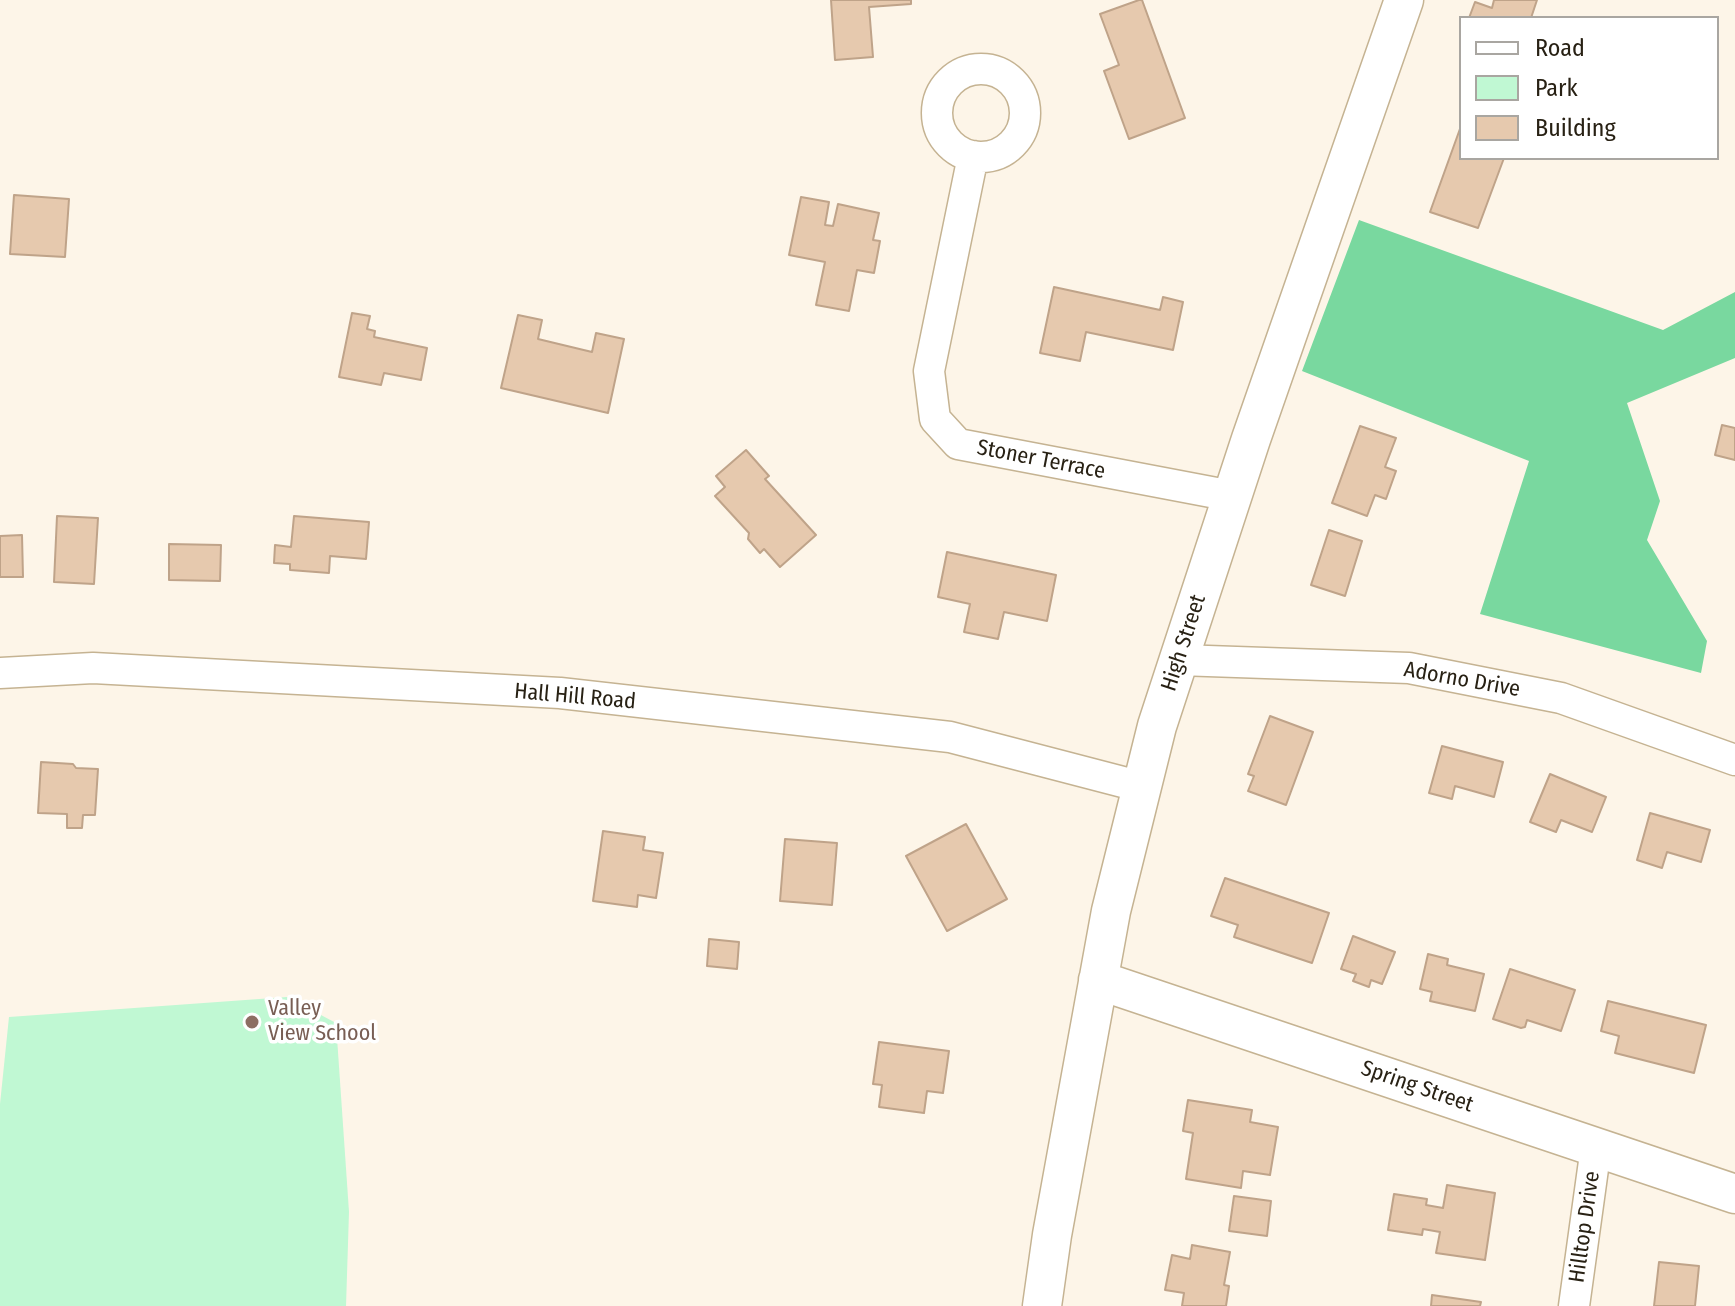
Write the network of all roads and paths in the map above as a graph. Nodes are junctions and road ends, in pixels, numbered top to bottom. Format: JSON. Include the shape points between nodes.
{"nodes":[{"id":1,"x":1404,"y":0,"type":"edge"},
{"id":2,"x":973,"y":156,"type":"dead end"},
{"id":3,"x":1232,"y":496,"type":"junction"},
{"id":4,"x":1179,"y":660,"type":"junction"},
{"id":5,"x":0,"y":673,"type":"edge"},
{"id":6,"x":1735,"y":760,"type":"edge"},
{"id":7,"x":1142,"y":787,"type":"junction"},
{"id":8,"x":1098,"y":980,"type":"junction"},
{"id":9,"x":1596,"y":1147,"type":"junction"},
{"id":10,"x":1735,"y":1194,"type":"edge"},
{"id":11,"x":1042,"y":1306,"type":"edge"},
{"id":12,"x":1574,"y":1306,"type":"edge"}],
"edges":[{"from":1,"to":3,"type":"street","name":"High Street"},
{"from":2,"to":3,"type":"street","name":"Stoner Terrace","via":[[929,371],[935,419],[958,444]]},
{"from":3,"to":4,"type":"street","name":"High Street"},
{"from":4,"to":6,"type":"street","name":"Adorno Drive","via":[[1409,668],[1561,698]]},
{"from":4,"to":7,"type":"street","name":"High Street"},
{"from":5,"to":7,"type":"street","name":"Hall Hill Road","via":[[93,668],[560,693],[950,737]]},
{"from":7,"to":8,"type":"street","name":"High Street"},
{"from":8,"to":9,"type":"street","name":"Spring Street"},
{"from":8,"to":11,"type":"street","name":"High Street"},
{"from":9,"to":10,"type":"street","name":"Spring Street"},
{"from":9,"to":12,"type":"street","name":"Hilltop Drive"}]}
